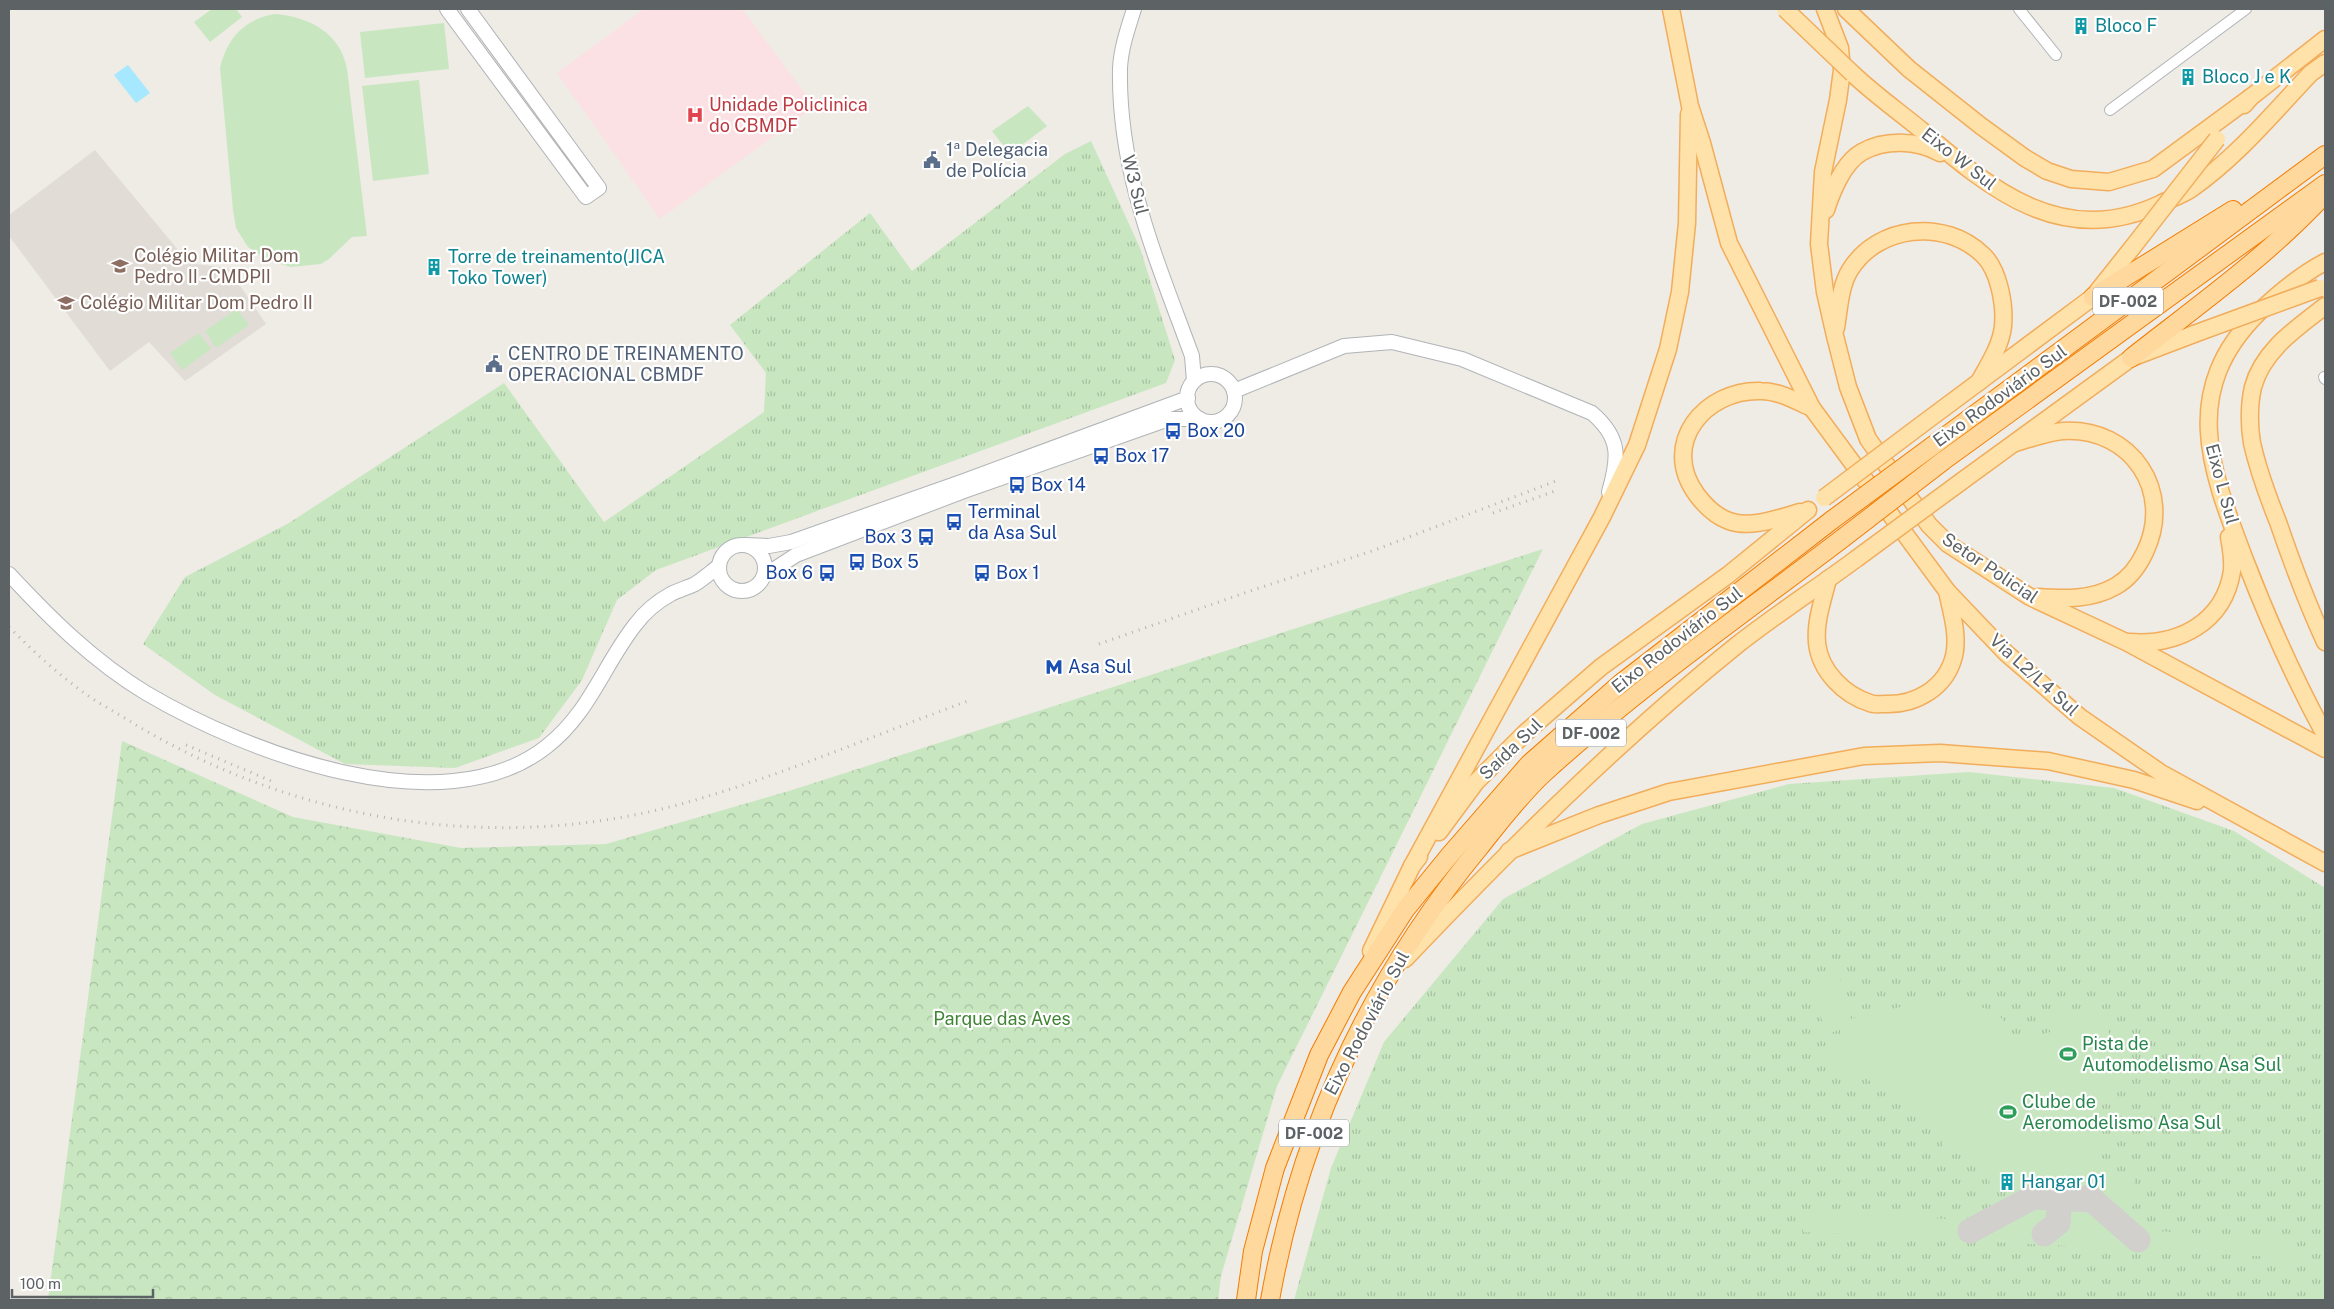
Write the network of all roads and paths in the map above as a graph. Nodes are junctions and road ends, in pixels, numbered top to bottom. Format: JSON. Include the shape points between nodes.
{"nodes":[{"id":1,"x":447,"y":9,"type":"edge"},
{"id":2,"x":468,"y":9,"type":"edge"},
{"id":3,"x":1134,"y":9,"type":"edge"},
{"id":4,"x":1671,"y":9,"type":"edge"},
{"id":5,"x":1785,"y":9,"type":"edge"},
{"id":6,"x":1825,"y":9,"type":"edge"},
{"id":7,"x":1846,"y":9,"type":"edge"},
{"id":8,"x":2019,"y":9,"type":"edge"},
{"id":9,"x":2246,"y":9,"type":"edge"},
{"id":10,"x":480,"y":26,"type":"junction"},
{"id":11,"x":468,"y":36,"type":"junction"},
{"id":12,"x":2325,"y":39,"type":"edge"},
{"id":13,"x":2056,"y":55,"type":"dead end"},
{"id":14,"x":2325,"y":63,"type":"edge"},
{"id":15,"x":2250,"y":97,"type":"junction"},
{"id":16,"x":2110,"y":110,"type":"dead end"},
{"id":17,"x":1695,"y":143,"type":"junction"},
{"id":18,"x":2325,"y":154,"type":"edge"},
{"id":19,"x":1960,"y":163,"type":"junction"},
{"id":20,"x":583,"y":166,"type":"junction"},
{"id":21,"x":569,"y":175,"type":"junction"},
{"id":22,"x":2325,"y":184,"type":"edge"},
{"id":23,"x":2325,"y":194,"type":"edge"},
{"id":24,"x":1819,"y":244,"type":"junction"},
{"id":25,"x":2325,"y":262,"type":"edge"},
{"id":26,"x":2322,"y":286,"type":"edge"},
{"id":27,"x":2093,"y":297,"type":"junction"},
{"id":28,"x":2325,"y":306,"type":"edge"},
{"id":29,"x":1835,"y":336,"type":"junction"},
{"id":30,"x":1192,"y":356,"type":"junction"},
{"id":31,"x":2131,"y":358,"type":"junction"},
{"id":32,"x":1211,"y":375,"type":"junction"},
{"id":33,"x":1194,"y":381,"type":"junction"},
{"id":34,"x":1979,"y":382,"type":"junction"},
{"id":35,"x":1234,"y":391,"type":"junction"},
{"id":36,"x":1188,"y":398,"type":"junction"},
{"id":37,"x":1812,"y":408,"type":"junction"},
{"id":38,"x":1200,"y":419,"type":"junction"},
{"id":39,"x":2015,"y":443,"type":"junction"},
{"id":40,"x":2223,"y":503,"type":"junction"},
{"id":41,"x":1808,"y":510,"type":"junction"},
{"id":42,"x":1602,"y":517,"type":"junction"},
{"id":43,"x":746,"y":546,"type":"junction"},
{"id":44,"x":719,"y":566,"type":"junction"},
{"id":45,"x":9,"y":574,"type":"edge"},
{"id":46,"x":764,"y":576,"type":"junction"},
{"id":47,"x":1828,"y":579,"type":"junction"},
{"id":48,"x":695,"y":584,"type":"junction"},
{"id":49,"x":726,"y":584,"type":"junction"},
{"id":50,"x":1947,"y":591,"type":"junction"},
{"id":51,"x":2030,"y":597,"type":"junction"},
{"id":52,"x":2126,"y":642,"type":"junction"},
{"id":53,"x":2325,"y":642,"type":"edge"},
{"id":54,"x":2325,"y":735,"type":"edge"},
{"id":55,"x":2325,"y":749,"type":"edge"},
{"id":56,"x":2241,"y":816,"type":"junction"},
{"id":57,"x":1508,"y":851,"type":"junction"},
{"id":58,"x":2325,"y":863,"type":"edge"},
{"id":59,"x":1412,"y":866,"type":"junction"},
{"id":60,"x":1388,"y":977,"type":"junction"},
{"id":61,"x":1352,"y":992,"type":"junction"},
{"id":62,"x":1246,"y":1300,"type":"edge"},
{"id":63,"x":1270,"y":1300,"type":"edge"}],
"edges":[{"from":1,"to":11,"type":"street"},
{"from":2,"to":10,"type":"street"},
{"from":3,"to":30,"type":"street","name":"W3 Sul","via":[[1120,68],[1128,160],[1138,204]]},
{"from":4,"to":17,"type":"main road","name":"Via L2/L4 Sul"},
{"from":5,"to":19,"type":"main road","name":"Eixo W Sul","bridge":true,"via":[[1853,74]]},
{"from":6,"to":24,"type":"main road","via":[[1840,48],[1842,70],[1823,172]]},
{"from":7,"to":15,"type":"main road","via":[[1909,69],[1981,126],[2025,158],[2071,180],[2109,182],[2153,169]]},
{"from":8,"to":13,"type":"street"},
{"from":9,"to":16,"type":"street"},
{"from":10,"to":11,"type":"street"},
{"from":10,"to":20,"type":"street"},
{"from":11,"to":21,"type":"street"},
{"from":12,"to":15,"type":"main road"},
{"from":14,"to":19,"type":"main road","name":"Eixo W Sul","via":[[2311,73],[2222,165],[2189,190],[2139,213],[2094,221],[2064,217],[2007,196]]},
{"from":15,"to":27,"type":"main road","bridge":true},
{"from":17,"to":37,"type":"main road","name":"Via L2/L4 Sul","via":[[1729,243]]},
{"from":17,"to":42,"type":"main road","via":[[1680,292],[1668,350],[1637,445]]},
{"from":18,"to":27,"type":"highway"},
{"from":18,"to":61,"type":"highway","name":"Eixo Rodoviário Sul","number":"DF-002","bridge":true,"via":[[1832,520],[1620,684],[1529,764],[1448,856],[1405,910]]},
{"from":19,"to":24,"type":"main road","via":[[1929,147],[1915,144],[1887,144],[1861,153],[1833,189]]},
{"from":20,"to":21,"type":"street"},
{"from":20,"to":21,"type":"street","via":[[599,188],[586,197]]},
{"from":22,"to":60,"type":"highway","name":"Eixo Rodoviário Sul","number":"DF-002","bridge":true,"via":[[1943,461],[1632,699],[1542,775],[1443,891]]},
{"from":23,"to":31,"type":"highway","via":[[2251,262]]},
{"from":24,"to":29,"type":"main road","name":"Setor Policial"},
{"from":25,"to":40,"type":"main road","name":"Eixo L Sul","via":[[2280,292],[2243,327],[2218,366],[2210,398],[2208,426]]},
{"from":26,"to":31,"type":"main road","bridge":true},
{"from":27,"to":34,"type":"main road","name":"Saída Sul"},
{"from":28,"to":53,"type":"main road","via":[[2279,343],[2254,386],[2250,413],[2252,442],[2264,485],[2305,599]]},
{"from":29,"to":34,"type":"main road","via":[[1849,270],[1865,251],[1888,237],[1916,230],[1945,234],[1967,243],[1984,256],[1999,284],[2003,327],[1998,346]]},
{"from":29,"to":51,"type":"main road","name":"Setor Policial","via":[[1848,387],[1868,439],[1929,525],[1948,544]]},
{"from":30,"to":32,"type":"street","name":"W3 Sul"},
{"from":30,"to":33,"type":"street","name":"W3 Sul"},
{"from":31,"to":39,"type":"main road"},
{"from":32,"to":33,"type":"street"},
{"from":32,"to":35,"type":"street","via":[[1225,379]]},
{"from":33,"to":36,"type":"street"},
{"from":34,"to":41,"type":"main road","name":"Saída Sul","bridge":true},
{"from":35,"to":38,"type":"street","via":[[1234,406],[1224,419],[1216,422]]},
{"from":35,"to":42,"type":"street","via":[[1344,346],[1392,342],[1462,359],[1592,412],[1604,424],[1617,462]]},
{"from":36,"to":38,"type":"street","via":[[1189,406]]},
{"from":36,"to":43,"type":"street","via":[[791,542]]},
{"from":37,"to":41,"type":"main road","via":[[1763,391],[1738,392],[1716,401],[1700,413],[1687,434],[1683,452],[1684,470],[1693,490],[1707,509],[1729,521],[1750,523]]},
{"from":37,"to":50,"type":"main road","name":"Via L2/L4 Sul"},
{"from":38,"to":46,"type":"street","via":[[1169,419],[964,491],[796,554]]},
{"from":39,"to":47,"type":"main road","bridge":true},
{"from":39,"to":51,"type":"main road","via":[[2063,431],[2087,433],[2110,441],[2129,454],[2146,472],[2154,492],[2152,538],[2137,569],[2116,586],[2090,596],[2068,599]]},
{"from":40,"to":52,"type":"main road","via":[[2232,572],[2226,592],[2214,611],[2195,630],[2173,639]]},
{"from":40,"to":54,"type":"main road","name":"Eixo L Sul","via":[[2276,638]]},
{"from":41,"to":59,"type":"main road","name":"Saída Sul","via":[[1728,575],[1601,667],[1525,733],[1476,782]]},
{"from":42,"to":59,"type":"main road"},
{"from":43,"to":44,"type":"street","via":[[728,550]]},
{"from":43,"to":46,"type":"street","via":[[756,549],[762,557]]},
{"from":44,"to":48,"type":"street"},
{"from":44,"to":49,"type":"street","via":[[720,576]]},
{"from":45,"to":48,"type":"street","via":[[48,616],[115,672],[211,727],[279,755],[320,767],[426,783],[455,783],[499,773],[546,747],[573,722],[591,698],[635,625],[671,594]]},
{"from":46,"to":49,"type":"street","via":[[758,584],[743,591],[734,590]]},
{"from":47,"to":50,"type":"main road","via":[[1817,621],[1817,644],[1822,661],[1833,680],[1871,704],[1901,704],[1924,696],[1946,677],[1954,655],[1954,628]]},
{"from":47,"to":57,"type":"main road","via":[[1738,644],[1667,704]]},
{"from":48,"to":49,"type":"street"},
{"from":50,"to":56,"type":"main road","name":"Via L2/L4 Sul","via":[[2006,653],[2080,717],[2160,773]]},
{"from":51,"to":52,"type":"main road","name":"Setor Policial"},
{"from":52,"to":55,"type":"main road","name":"Setor Policial"},
{"from":56,"to":57,"type":"main road","via":[[2134,780],[2048,761],[1940,753],[1864,756],[1669,792]]},
{"from":56,"to":58,"type":"main road","name":"Via L2/L4 Sul"},
{"from":57,"to":60,"type":"main road"},
{"from":59,"to":61,"type":"main road","name":"Saída Sul"},
{"from":60,"to":63,"type":"highway","name":"Eixo Rodoviário Sul","number":"DF-002","via":[[1320,1115],[1299,1174]]},
{"from":61,"to":62,"type":"highway","name":"Eixo Rodoviário Sul","number":"DF-002","via":[[1319,1054],[1275,1168],[1253,1251]]}]}
